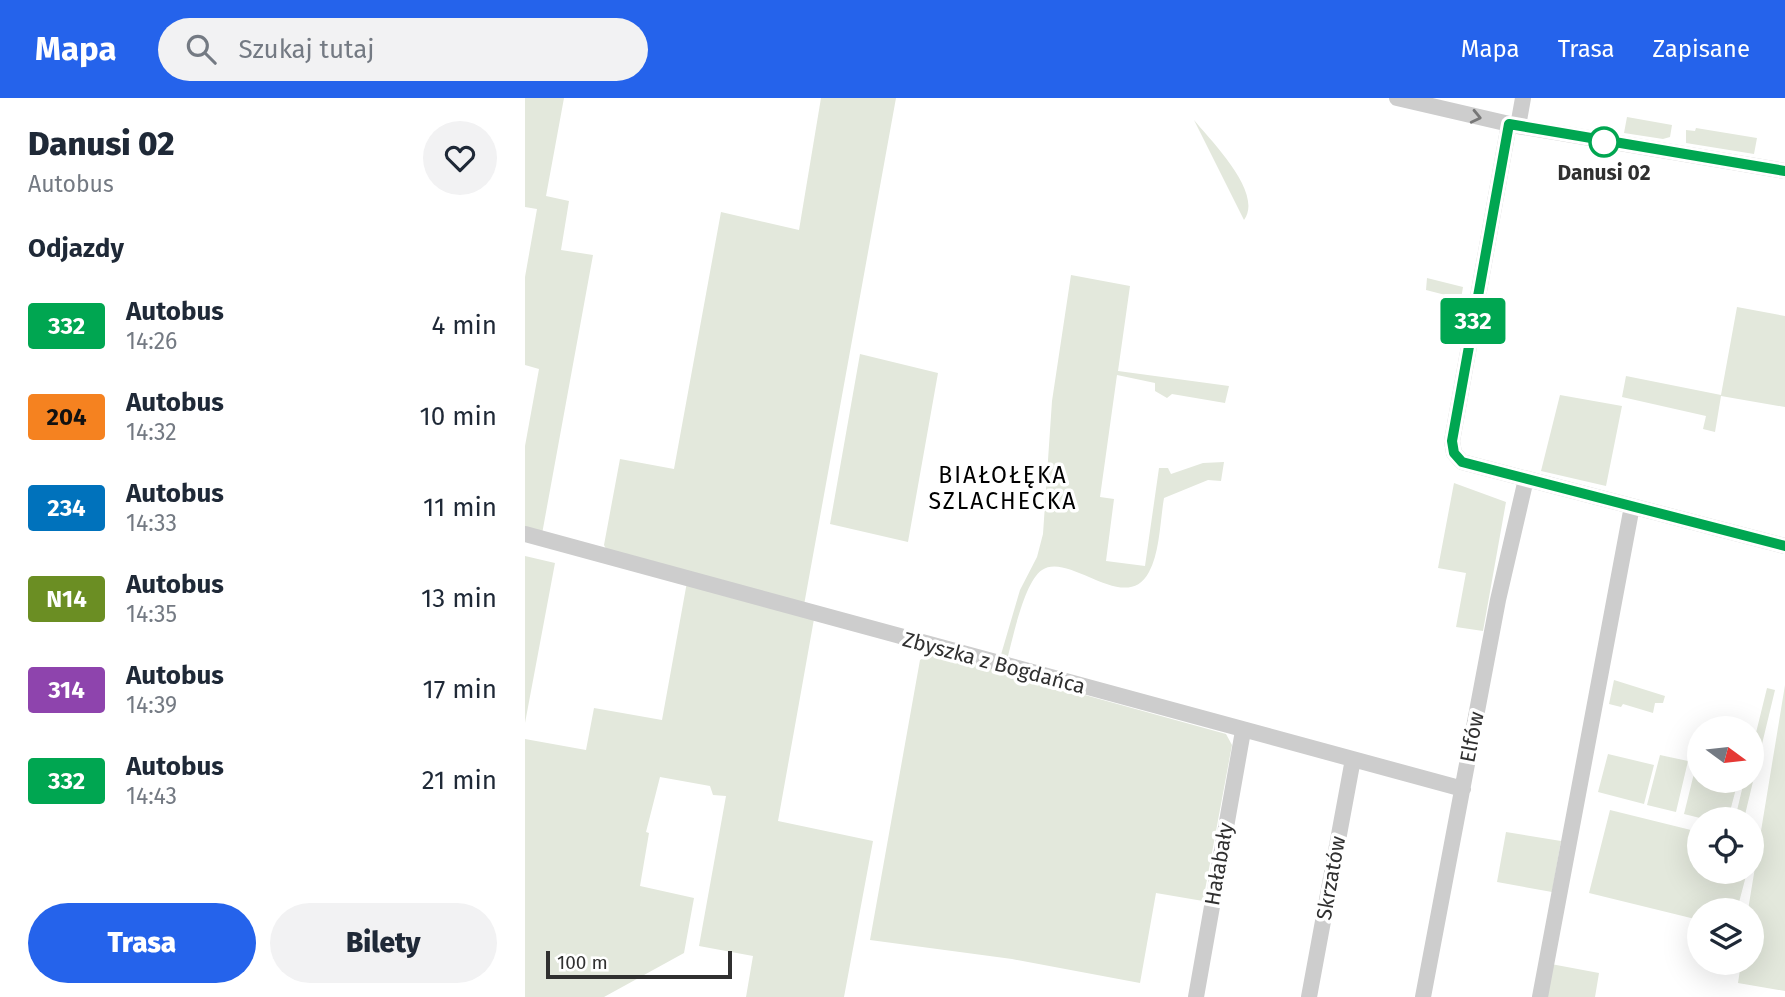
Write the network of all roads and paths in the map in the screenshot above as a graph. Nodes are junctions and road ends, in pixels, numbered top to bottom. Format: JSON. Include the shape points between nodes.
{"nodes":[{"id":1,"x":1397,"y":98,"type":"edge"},
{"id":2,"x":1523,"y":98,"type":"edge"},
{"id":3,"x":1513,"y":125,"type":"junction"},
{"id":4,"x":1785,"y":171,"type":"edge"},
{"id":5,"x":1526,"y":479,"type":"junction"},
{"id":6,"x":1632,"y":506,"type":"junction"},
{"id":7,"x":525,"y":534,"type":"edge"},
{"id":8,"x":1785,"y":546,"type":"edge"},
{"id":9,"x":1243,"y":732,"type":"junction"},
{"id":10,"x":1353,"y":760,"type":"junction"},
{"id":11,"x":1463,"y":789,"type":"junction"},
{"id":12,"x":1196,"y":997,"type":"edge"},
{"id":13,"x":1309,"y":997,"type":"edge"},
{"id":14,"x":1423,"y":997,"type":"edge"},
{"id":15,"x":1540,"y":997,"type":"edge"}],
"edges":[{"from":1,"to":3,"type":"street","one_way":true},
{"from":2,"to":3,"type":"street"},
{"from":3,"to":4,"type":"street"},
{"from":3,"to":5,"type":"street","via":[[1452,441],[1462,462]]},
{"from":5,"to":6,"type":"street"},
{"from":5,"to":11,"type":"street","name":"Elfów"},
{"from":6,"to":8,"type":"street"},
{"from":6,"to":15,"type":"street"},
{"from":7,"to":9,"type":"street","name":"Zbyszka z Bogdańca"},
{"from":9,"to":10,"type":"street","name":"Zbyszka z Bogdańca"},
{"from":9,"to":12,"type":"street","name":"Hałabały"},
{"from":10,"to":11,"type":"street","name":"Zbyszka z Bogdańca"},
{"from":10,"to":13,"type":"street","name":"Skrzatów"},
{"from":11,"to":14,"type":"street","name":"Elfów"}]}
